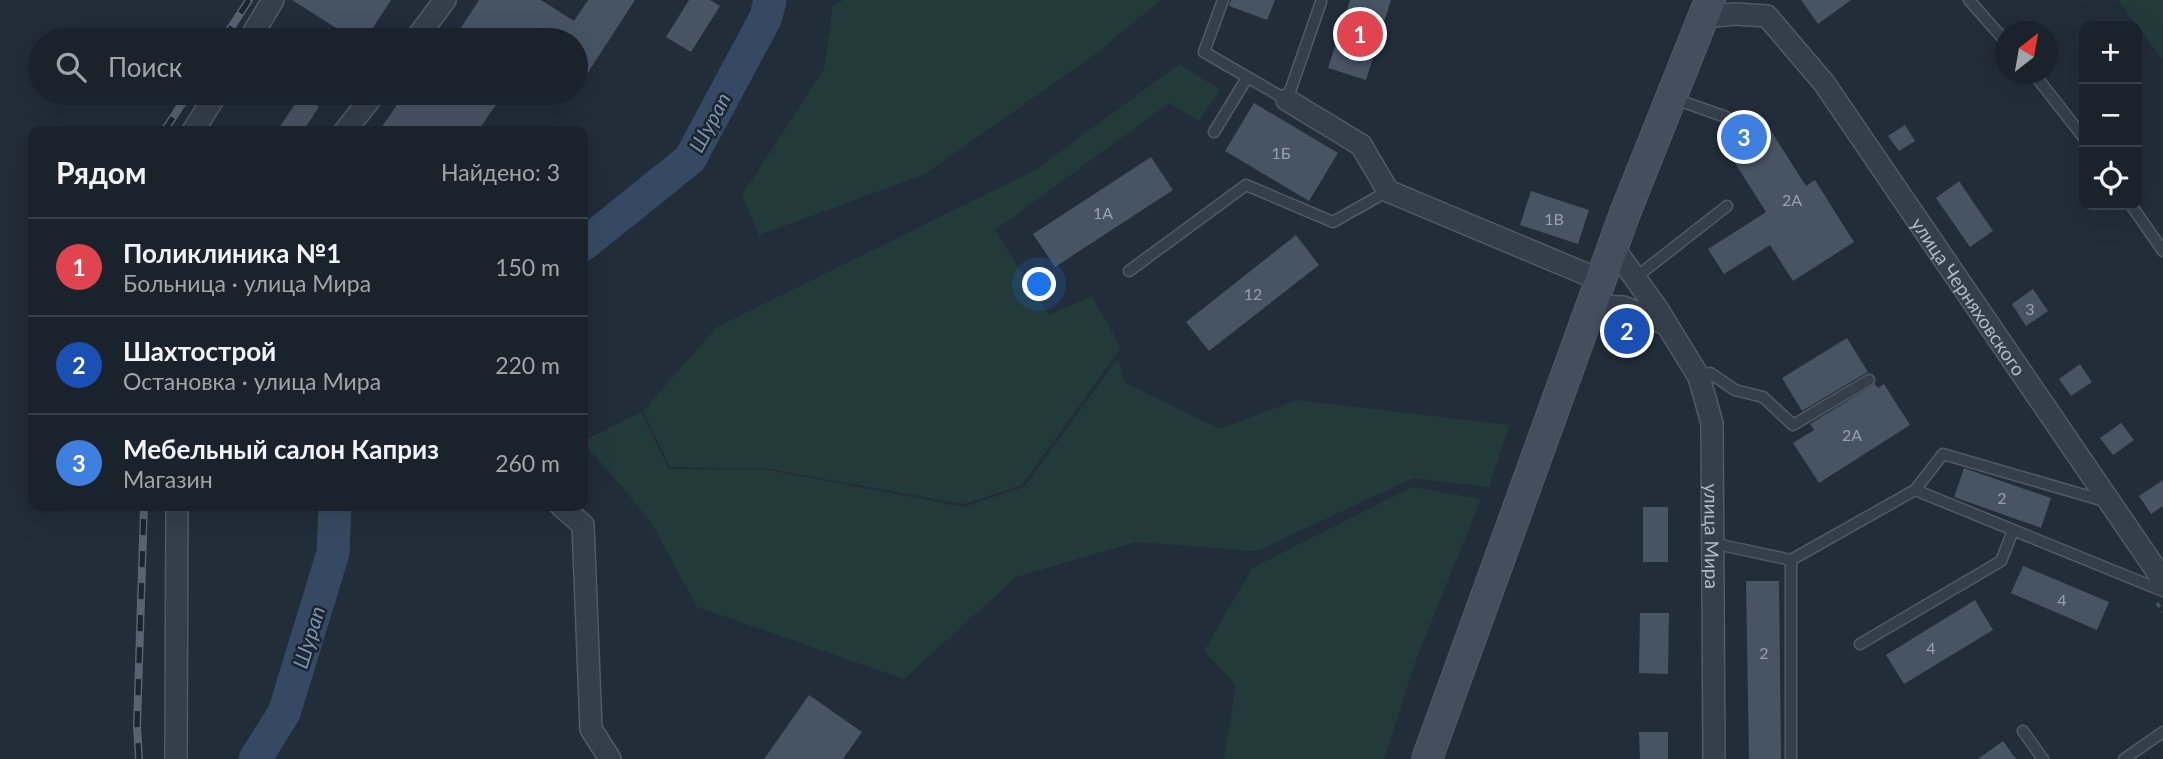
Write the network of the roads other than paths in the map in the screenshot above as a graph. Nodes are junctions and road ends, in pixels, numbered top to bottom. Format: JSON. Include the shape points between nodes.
{"nodes":[{"id":1,"x":273,"y":0,"type":"edge"},
{"id":2,"x":445,"y":0,"type":"edge"},
{"id":3,"x":1223,"y":0,"type":"edge"},
{"id":4,"x":1969,"y":0,"type":"edge"},
{"id":5,"x":1321,"y":2,"type":"dead end"},
{"id":6,"x":1707,"y":8,"type":"edge"},
{"id":7,"x":1763,"y":8,"type":"edge"},
{"id":8,"x":256,"y":28,"type":"edge"},
{"id":9,"x":424,"y":28,"type":"edge"},
{"id":10,"x":1995,"y":30,"type":"edge"},
{"id":11,"x":1247,"y":78,"type":"junction"},
{"id":12,"x":2042,"y":84,"type":"edge"},
{"id":13,"x":1672,"y":98,"type":"junction"},
{"id":14,"x":1287,"y":100,"type":"junction"},
{"id":15,"x":209,"y":105,"type":"edge"},
{"id":16,"x":366,"y":105,"type":"edge"},
{"id":17,"x":1726,"y":117,"type":"dead end"},
{"id":18,"x":196,"y":126,"type":"edge"},
{"id":19,"x":349,"y":126,"type":"edge"},
{"id":20,"x":1214,"y":132,"type":"dead end"},
{"id":21,"x":2079,"y":132,"type":"edge"},
{"id":22,"x":1388,"y":191,"type":"junction"},
{"id":23,"x":1727,"y":206,"type":"dead end"},
{"id":24,"x":2134,"y":210,"type":"edge"},
{"id":25,"x":1613,"y":247,"type":"junction"},
{"id":26,"x":2163,"y":251,"type":"edge"},
{"id":27,"x":1129,"y":271,"type":"dead end"},
{"id":28,"x":1635,"y":278,"type":"junction"},
{"id":29,"x":1595,"y":293,"type":"junction"},
{"id":30,"x":1667,"y":324,"type":"junction"},
{"id":31,"x":1699,"y":377,"type":"junction"},
{"id":32,"x":1869,"y":380,"type":"dead end"},
{"id":33,"x":1915,"y":490,"type":"junction"},
{"id":34,"x":2110,"y":503,"type":"junction"},
{"id":35,"x":177,"y":511,"type":"edge"},
{"id":36,"x":567,"y":511,"type":"edge"},
{"id":37,"x":2013,"y":531,"type":"junction"},
{"id":38,"x":1710,"y":543,"type":"junction"},
{"id":39,"x":1791,"y":560,"type":"junction"},
{"id":40,"x":2163,"y":580,"type":"edge"},
{"id":41,"x":2163,"y":592,"type":"edge"},
{"id":42,"x":1860,"y":644,"type":"dead end"},
{"id":43,"x":2023,"y":731,"type":"dead end"},
{"id":44,"x":2163,"y":732,"type":"edge"},
{"id":45,"x":176,"y":759,"type":"edge"},
{"id":46,"x":610,"y":759,"type":"edge"},
{"id":47,"x":1427,"y":759,"type":"edge"},
{"id":48,"x":1714,"y":759,"type":"edge"},
{"id":49,"x":1791,"y":759,"type":"edge"},
{"id":50,"x":2043,"y":759,"type":"edge"},
{"id":51,"x":2124,"y":759,"type":"edge"}],
"edges":[{"from":1,"to":8,"type":"street"},
{"from":2,"to":9,"type":"street"},
{"from":3,"to":11,"type":"lane","via":[[1204,52]]},
{"from":4,"to":10,"type":"lane"},
{"from":5,"to":14,"type":"lane"},
{"from":6,"to":7,"type":"street","name":"улица Черняховского","via":[[1735,14]]},
{"from":6,"to":13,"type":"main road"},
{"from":7,"to":34,"type":"street","name":"улица Черняховского","via":[[1824,83]]},
{"from":11,"to":14,"type":"lane"},
{"from":11,"to":20,"type":"lane"},
{"from":12,"to":21,"type":"lane"},
{"from":13,"to":17,"type":"lane"},
{"from":13,"to":25,"type":"main road"},
{"from":14,"to":22,"type":"street","via":[[1361,145]]},
{"from":15,"to":18,"type":"street"},
{"from":16,"to":19,"type":"street"},
{"from":22,"to":27,"type":"lane","via":[[1334,222],[1246,184]]},
{"from":22,"to":29,"type":"street"},
{"from":23,"to":28,"type":"lane"},
{"from":24,"to":26,"type":"lane"},
{"from":25,"to":28,"type":"street","name":"улица Мира"},
{"from":25,"to":29,"type":"main road"},
{"from":28,"to":30,"type":"street","name":"улица Мира"},
{"from":29,"to":30,"type":"street"},
{"from":29,"to":47,"type":"main road"},
{"from":30,"to":31,"type":"street","name":"улица Мира"},
{"from":31,"to":32,"type":"lane","via":[[1710,373],[1735,390],[1763,397],[1793,425]]},
{"from":31,"to":38,"type":"street","name":"улица Мира","via":[[1712,423]]},
{"from":33,"to":34,"type":"lane","via":[[1943,454]]},
{"from":33,"to":37,"type":"lane"},
{"from":33,"to":39,"type":"lane"},
{"from":34,"to":40,"type":"street","name":"улица Черняховского"},
{"from":35,"to":45,"type":"street"},
{"from":36,"to":46,"type":"street","via":[[583,525],[591,729]]},
{"from":37,"to":41,"type":"lane"},
{"from":37,"to":42,"type":"lane","via":[[2001,561]]},
{"from":38,"to":39,"type":"lane"},
{"from":38,"to":48,"type":"street","name":"улица Мира"},
{"from":39,"to":49,"type":"lane"},
{"from":43,"to":50,"type":"lane"},
{"from":44,"to":51,"type":"lane"}]}
